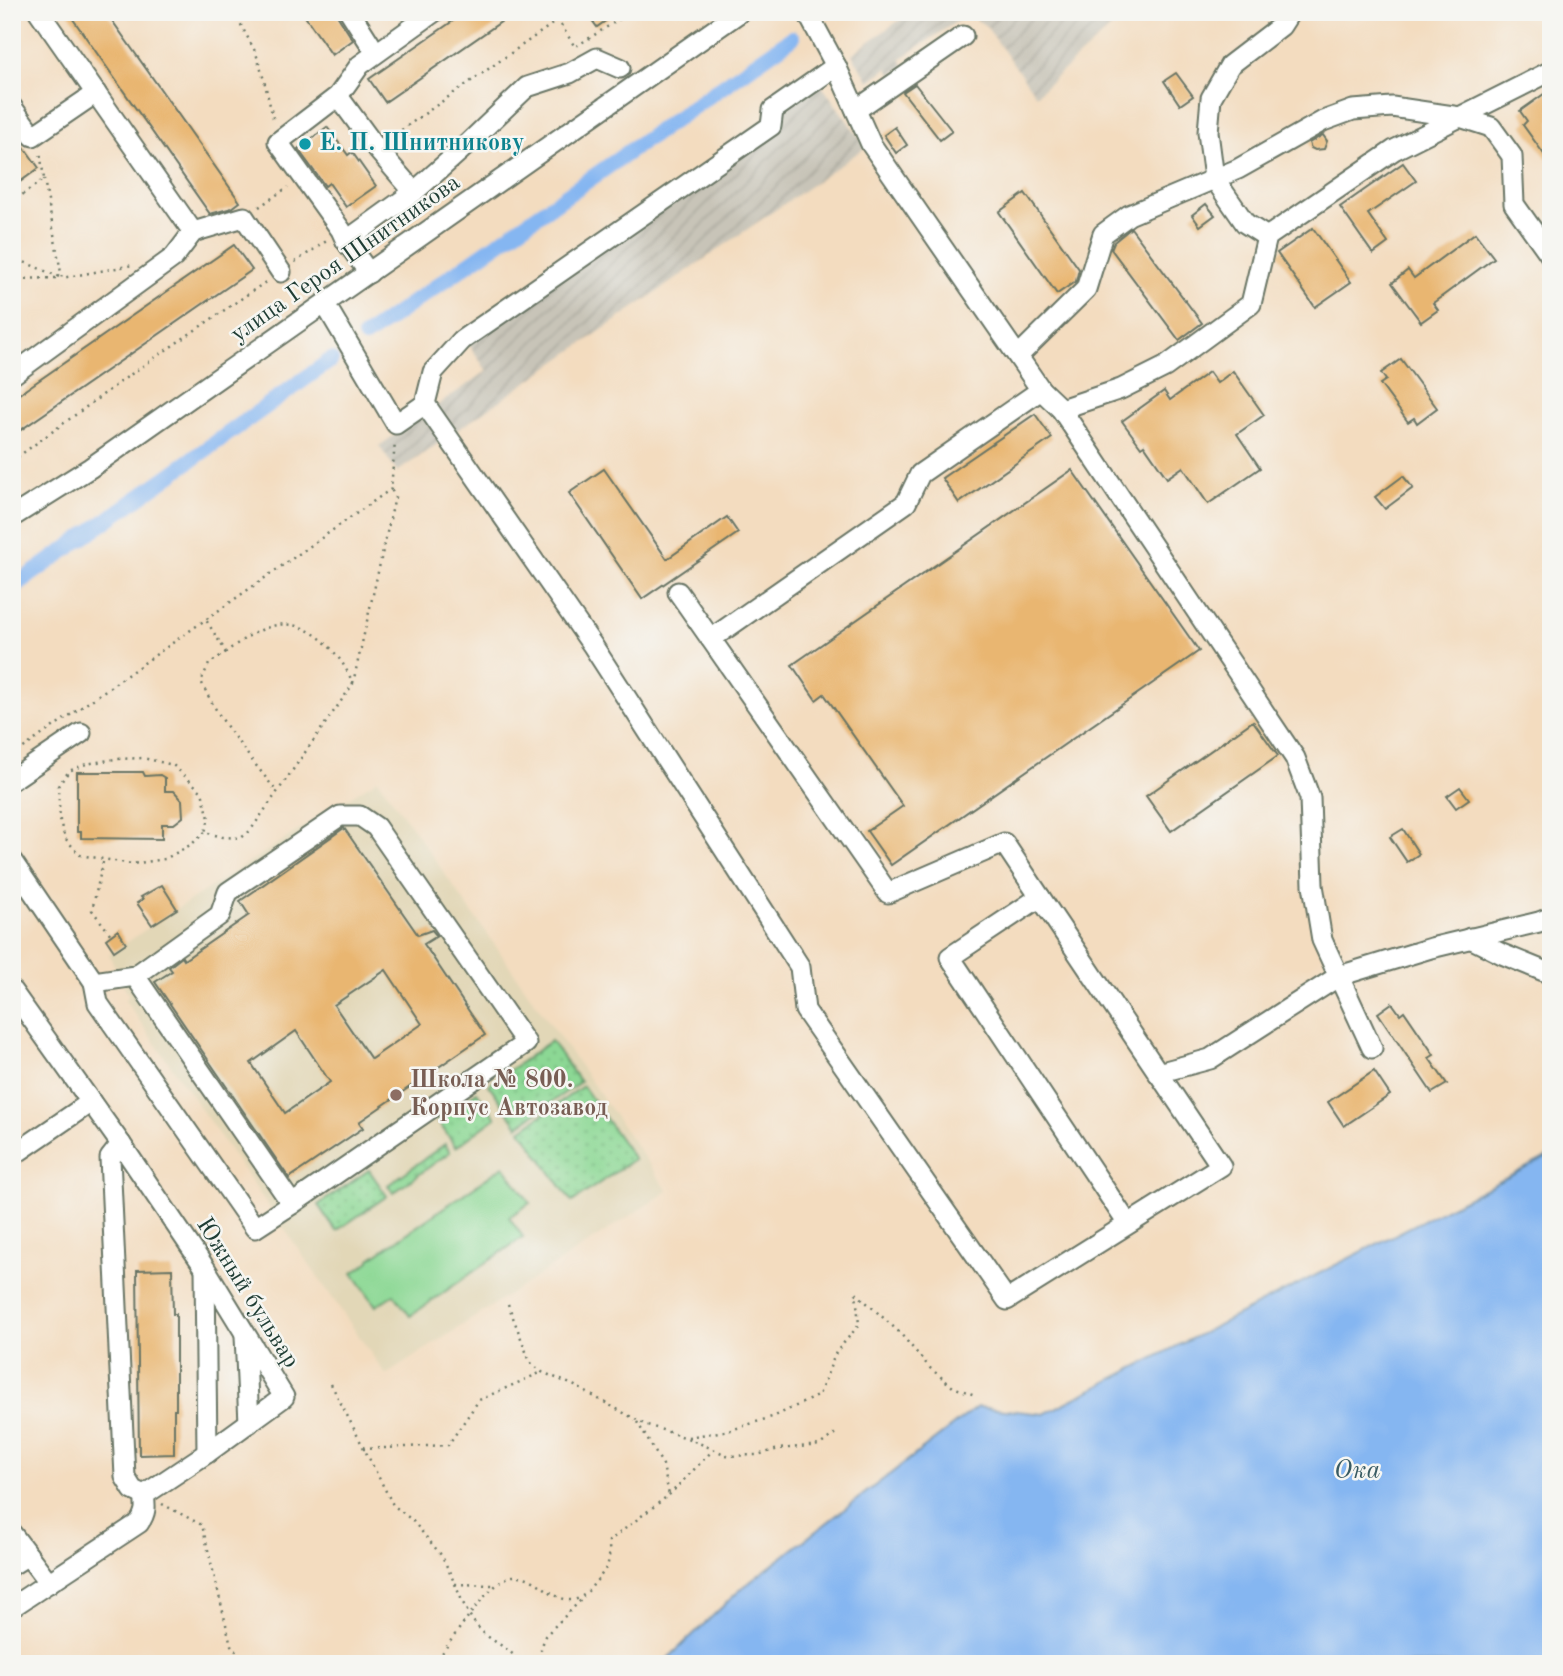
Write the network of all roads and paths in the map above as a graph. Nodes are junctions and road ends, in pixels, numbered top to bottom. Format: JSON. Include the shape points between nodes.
{"nodes":[{"id":1,"x":39,"y":12,"type":"edge"},
{"id":2,"x":234,"y":12,"type":"edge"},
{"id":3,"x":350,"y":12,"type":"edge"},
{"id":4,"x":434,"y":12,"type":"edge"},
{"id":5,"x":556,"y":12,"type":"edge"},
{"id":6,"x":631,"y":12,"type":"edge"},
{"id":7,"x":740,"y":12,"type":"edge"},
{"id":8,"x":807,"y":12,"type":"edge"},
{"id":9,"x":1290,"y":12,"type":"edge"},
{"id":10,"x":558,"y":20,"type":"junction"},
{"id":11,"x":963,"y":36,"type":"dead end"},
{"id":12,"x":376,"y":53,"type":"junction"},
{"id":13,"x":836,"y":66,"type":"junction"},
{"id":14,"x":620,"y":68,"type":"dead end"},
{"id":15,"x":1551,"y":71,"type":"edge"},
{"id":16,"x":96,"y":93,"type":"junction"},
{"id":17,"x":338,"y":96,"type":"junction"},
{"id":18,"x":12,"y":107,"type":"edge"},
{"id":19,"x":856,"y":110,"type":"junction"},
{"id":20,"x":1460,"y":117,"type":"junction"},
{"id":21,"x":33,"y":136,"type":"junction"},
{"id":22,"x":278,"y":142,"type":"junction"},
{"id":23,"x":376,"y":148,"type":"junction"},
{"id":24,"x":303,"y":177,"type":"junction"},
{"id":25,"x":1214,"y":178,"type":"junction"},
{"id":26,"x":44,"y":180,"type":"junction"},
{"id":27,"x":414,"y":192,"type":"junction"},
{"id":28,"x":244,"y":217,"type":"junction"},
{"id":29,"x":12,"y":218,"type":"edge"},
{"id":30,"x":193,"y":232,"type":"junction"},
{"id":31,"x":1267,"y":237,"type":"junction"},
{"id":32,"x":346,"y":241,"type":"junction"},
{"id":33,"x":1551,"y":256,"type":"edge"},
{"id":34,"x":12,"y":257,"type":"edge"},
{"id":35,"x":136,"y":264,"type":"dead end"},
{"id":36,"x":281,"y":272,"type":"dead end"},
{"id":37,"x":369,"y":273,"type":"junction"},
{"id":38,"x":62,"y":278,"type":"junction"},
{"id":39,"x":12,"y":279,"type":"edge"},
{"id":40,"x":325,"y":304,"type":"junction"},
{"id":41,"x":209,"y":321,"type":"dead end"},
{"id":42,"x":1018,"y":356,"type":"junction"},
{"id":43,"x":12,"y":374,"type":"edge"},
{"id":44,"x":1041,"y":390,"type":"junction"},
{"id":45,"x":425,"y":404,"type":"junction"},
{"id":46,"x":1060,"y":409,"type":"junction"},
{"id":47,"x":396,"y":425,"type":"junction"},
{"id":48,"x":12,"y":461,"type":"edge"},
{"id":49,"x":391,"y":489,"type":"junction"},
{"id":50,"x":12,"y":517,"type":"edge"},
{"id":51,"x":678,"y":592,"type":"dead end"},
{"id":52,"x":206,"y":620,"type":"junction"},
{"id":53,"x":711,"y":639,"type":"junction"},
{"id":54,"x":226,"y":652,"type":"junction"},
{"id":55,"x":353,"y":684,"type":"junction"},
{"id":56,"x":80,"y":733,"type":"dead end"},
{"id":57,"x":12,"y":756,"type":"edge"},
{"id":58,"x":12,"y":780,"type":"edge"},
{"id":59,"x":277,"y":792,"type":"junction"},
{"id":60,"x":205,"y":832,"type":"junction"},
{"id":61,"x":12,"y":860,"type":"edge"},
{"id":62,"x":103,"y":860,"type":"junction"},
{"id":63,"x":1040,"y":897,"type":"junction"},
{"id":64,"x":1551,"y":917,"type":"edge"},
{"id":65,"x":111,"y":935,"type":"dead end"},
{"id":66,"x":1470,"y":938,"type":"junction"},
{"id":67,"x":1551,"y":974,"type":"edge"},
{"id":68,"x":135,"y":976,"type":"junction"},
{"id":69,"x":1339,"y":976,"type":"junction"},
{"id":70,"x":94,"y":982,"type":"junction"},
{"id":71,"x":12,"y":991,"type":"edge"},
{"id":72,"x":1372,"y":1048,"type":"dead end"},
{"id":73,"x":1158,"y":1073,"type":"junction"},
{"id":74,"x":91,"y":1102,"type":"junction"},
{"id":75,"x":121,"y":1144,"type":"junction"},
{"id":76,"x":12,"y":1156,"type":"edge"},
{"id":77,"x":292,"y":1203,"type":"junction"},
{"id":78,"x":1128,"y":1224,"type":"junction"},
{"id":79,"x":205,"y":1268,"type":"junction"},
{"id":80,"x":508,"y":1304,"type":"dead end"},
{"id":81,"x":245,"y":1335,"type":"junction"},
{"id":82,"x":542,"y":1372,"type":"junction"},
{"id":83,"x":331,"y":1384,"type":"dead end"},
{"id":84,"x":975,"y":1395,"type":"dead end"},
{"id":85,"x":636,"y":1419,"type":"junction"},
{"id":86,"x":249,"y":1423,"type":"junction"},
{"id":87,"x":837,"y":1432,"type":"dead end"},
{"id":88,"x":687,"y":1438,"type":"junction"},
{"id":89,"x":363,"y":1449,"type":"junction"},
{"id":90,"x":714,"y":1449,"type":"junction"},
{"id":91,"x":207,"y":1453,"type":"junction"},
{"id":92,"x":144,"y":1495,"type":"junction"},
{"id":93,"x":668,"y":1495,"type":"junction"},
{"id":94,"x":12,"y":1534,"type":"edge"},
{"id":95,"x":20,"y":1560,"type":"edge"},
{"id":96,"x":49,"y":1583,"type":"junction"},
{"id":97,"x":455,"y":1584,"type":"junction"},
{"id":98,"x":494,"y":1585,"type":"junction"},
{"id":99,"x":587,"y":1593,"type":"junction"},
{"id":100,"x":12,"y":1607,"type":"edge"},
{"id":101,"x":469,"y":1616,"type":"junction"},
{"id":102,"x":246,"y":1664,"type":"edge"},
{"id":103,"x":434,"y":1664,"type":"edge"},
{"id":104,"x":521,"y":1664,"type":"edge"},
{"id":105,"x":537,"y":1664,"type":"edge"}],
"edges":[{"from":1,"to":16,"type":"street"},
{"from":2,"to":22,"type":"path","via":[[256,53]]},
{"from":3,"to":12,"type":"street"},
{"from":4,"to":12,"type":"street"},
{"from":5,"to":10,"type":"path"},
{"from":6,"to":10,"type":"path","via":[[575,47]]},
{"from":7,"to":37,"type":"street","name":"улица Героя Шнитникова"},
{"from":8,"to":13,"type":"street"},
{"from":9,"to":25,"type":"street","via":[[1281,26],[1230,65],[1211,98],[1208,132]]},
{"from":10,"to":23,"type":"path"},
{"from":11,"to":19,"type":"street"},
{"from":12,"to":17,"type":"street","via":[[360,65]]},
{"from":13,"to":19,"type":"street"},
{"from":13,"to":45,"type":"street","via":[[773,110],[771,126],[462,340],[433,372]]},
{"from":14,"to":27,"type":"street","via":[[597,58],[570,73],[527,87]]},
{"from":15,"to":20,"type":"street"},
{"from":16,"to":21,"type":"street"},
{"from":16,"to":30,"type":"street"},
{"from":17,"to":22,"type":"street"},
{"from":17,"to":23,"type":"street"},
{"from":18,"to":21,"type":"street"},
{"from":19,"to":42,"type":"street","via":[[871,144]]},
{"from":20,"to":25,"type":"street","via":[[1392,107],[1353,110],[1322,121]]},
{"from":20,"to":31,"type":"street","via":[[1394,150]]},
{"from":20,"to":33,"type":"street","via":[[1491,127],[1511,156],[1514,204]]},
{"from":21,"to":26,"type":"path","via":[[39,144]]},
{"from":22,"to":24,"type":"street"},
{"from":23,"to":27,"type":"street"},
{"from":24,"to":28,"type":"path"},
{"from":24,"to":32,"type":"street"},
{"from":25,"to":31,"type":"street","via":[[1245,223]]},
{"from":25,"to":42,"type":"street","via":[[1129,215],[1103,234],[1086,289]]},
{"from":26,"to":29,"type":"path","via":[[15,200]]},
{"from":26,"to":38,"type":"path"},
{"from":27,"to":32,"type":"street"},
{"from":28,"to":30,"type":"street"},
{"from":28,"to":36,"type":"street"},
{"from":30,"to":43,"type":"street","via":[[174,257]]},
{"from":31,"to":46,"type":"street","via":[[1251,304],[1165,367]]},
{"from":32,"to":37,"type":"street"},
{"from":34,"to":38,"type":"path"},
{"from":35,"to":38,"type":"path"},
{"from":37,"to":40,"type":"street","name":"улица Героя Шнитникова"},
{"from":38,"to":39,"type":"path"},
{"from":40,"to":47,"type":"street"},
{"from":40,"to":50,"type":"street","name":"улица Героя Шнитникова"},
{"from":41,"to":48,"type":"path"},
{"from":42,"to":44,"type":"street"},
{"from":44,"to":46,"type":"street"},
{"from":44,"to":53,"type":"street","via":[[920,474],[906,503]]},
{"from":45,"to":47,"type":"street"},
{"from":45,"to":78,"type":"street","via":[[593,646],[800,967],[806,1010],[1007,1300]]},
{"from":46,"to":69,"type":"street","via":[[1295,758],[1310,798],[1313,885],[1322,940]]},
{"from":47,"to":49,"type":"path"},
{"from":49,"to":52,"type":"path"},
{"from":49,"to":55,"type":"path","via":[[395,497]]},
{"from":51,"to":53,"type":"street"},
{"from":52,"to":54,"type":"path"},
{"from":52,"to":57,"type":"path"},
{"from":53,"to":63,"type":"street","via":[[888,893],[1004,844]]},
{"from":54,"to":55,"type":"path","via":[[271,626],[295,625],[318,636]]},
{"from":54,"to":59,"type":"path","via":[[209,664],[201,681],[228,727]]},
{"from":55,"to":59,"type":"path"},
{"from":56,"to":58,"type":"street"},
{"from":59,"to":60,"type":"path","via":[[242,838]]},
{"from":60,"to":62,"type":"path","via":[[165,859],[132,864]]},
{"from":60,"to":62,"type":"path","via":[[209,818],[202,792],[173,765],[143,758],[86,764],[69,771],[58,786],[60,822],[65,838],[80,855]]},
{"from":61,"to":70,"type":"street"},
{"from":62,"to":65,"type":"path","via":[[92,910]]},
{"from":63,"to":73,"type":"street"},
{"from":63,"to":78,"type":"street","via":[[950,957]]},
{"from":64,"to":66,"type":"street"},
{"from":66,"to":67,"type":"street"},
{"from":66,"to":69,"type":"street"},
{"from":68,"to":70,"type":"street"},
{"from":68,"to":77,"type":"street"},
{"from":68,"to":77,"type":"street","via":[[220,915],[228,892],[340,816],[360,816],[376,827],[527,1043]]},
{"from":69,"to":72,"type":"street"},
{"from":69,"to":73,"type":"street","via":[[1210,1059]]},
{"from":70,"to":77,"type":"street","via":[[98,1003],[255,1228]]},
{"from":71,"to":74,"type":"street","name":"Южный бульвар"},
{"from":73,"to":78,"type":"street","via":[[1220,1166]]},
{"from":74,"to":75,"type":"street","name":"Южный бульвар"},
{"from":74,"to":76,"type":"street"},
{"from":75,"to":79,"type":"street","name":"Южный бульвар"},
{"from":75,"to":92,"type":"street","via":[[110,1158],[125,1477],[133,1490]]},
{"from":79,"to":81,"type":"street","name":"Южный бульвар"},
{"from":79,"to":91,"type":"street"},
{"from":80,"to":82,"type":"path","via":[[530,1362]]},
{"from":81,"to":86,"type":"street"},
{"from":81,"to":86,"type":"street","name":"Южный бульвар","via":[[284,1397]]},
{"from":82,"to":85,"type":"path"},
{"from":82,"to":89,"type":"path","via":[[479,1400],[448,1445]]},
{"from":83,"to":89,"type":"path"},
{"from":84,"to":88,"type":"path","via":[[953,1387],[930,1368],[856,1293],[859,1325],[836,1352],[819,1395],[775,1416]]},
{"from":85,"to":88,"type":"path"},
{"from":85,"to":93,"type":"path","via":[[663,1465]]},
{"from":86,"to":91,"type":"street","name":"Южный бульвар"},
{"from":87,"to":90,"type":"path","via":[[820,1445],[757,1455],[729,1456]]},
{"from":88,"to":90,"type":"path"},
{"from":89,"to":97,"type":"path","via":[[393,1505],[442,1556]]},
{"from":90,"to":93,"type":"path"},
{"from":91,"to":92,"type":"street","name":"Южный бульвар"},
{"from":92,"to":96,"type":"street","via":[[146,1514],[139,1523]]},
{"from":92,"to":102,"type":"path","via":[[202,1525],[231,1645]]},
{"from":93,"to":99,"type":"path","via":[[609,1541],[608,1563]]},
{"from":94,"to":95,"type":"street"},
{"from":95,"to":96,"type":"street"},
{"from":96,"to":100,"type":"street"},
{"from":97,"to":98,"type":"path"},
{"from":97,"to":101,"type":"path"},
{"from":98,"to":99,"type":"path","via":[[512,1576],[525,1577],[563,1600],[573,1601]]},
{"from":98,"to":101,"type":"path"},
{"from":99,"to":105,"type":"path","via":[[545,1636]]},
{"from":101,"to":103,"type":"path"},
{"from":101,"to":104,"type":"path"}]}
